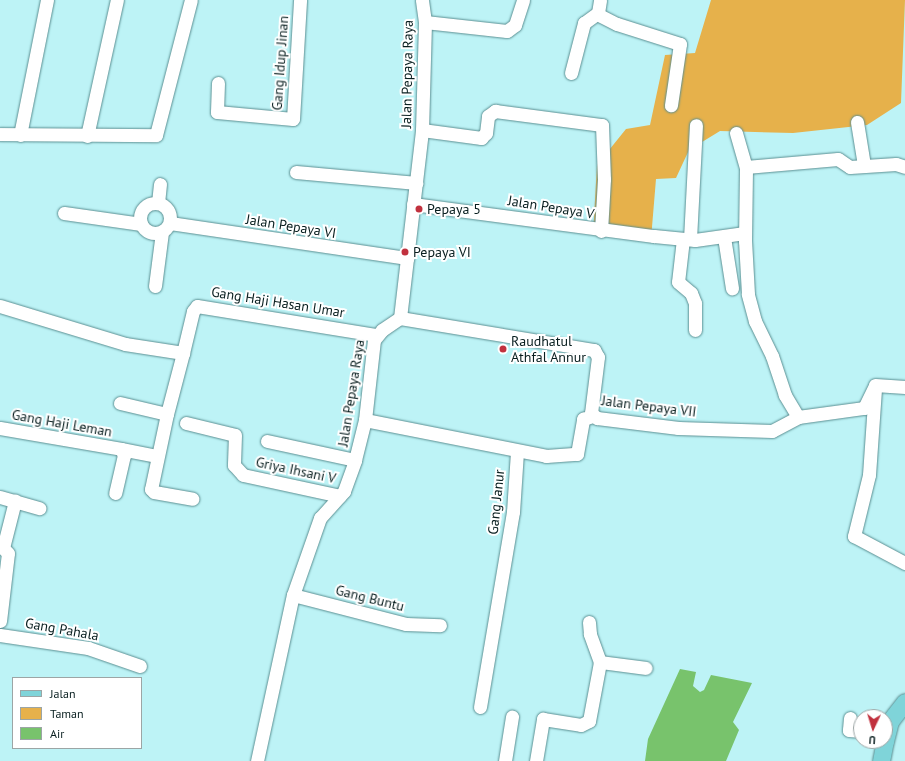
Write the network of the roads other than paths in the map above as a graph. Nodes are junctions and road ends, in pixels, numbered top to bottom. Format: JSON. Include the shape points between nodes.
{"nodes":[{"id":1,"x":47,"y":0,"type":"edge"},
{"id":2,"x":116,"y":0,"type":"edge"},
{"id":3,"x":191,"y":0,"type":"edge"},
{"id":4,"x":300,"y":0,"type":"edge"},
{"id":5,"x":422,"y":0,"type":"edge"},
{"id":6,"x":523,"y":0,"type":"edge"},
{"id":7,"x":600,"y":0,"type":"edge"},
{"id":8,"x":597,"y":14,"type":"junction"},
{"id":9,"x":425,"y":22,"type":"junction"},
{"id":10,"x":571,"y":73,"type":"dead end"},
{"id":11,"x":218,"y":83,"type":"dead end"},
{"id":12,"x":671,"y":105,"type":"dead end"},
{"id":13,"x":857,"y":122,"type":"dead end"},
{"id":14,"x":696,"y":125,"type":"dead end"},
{"id":15,"x":422,"y":130,"type":"junction"},
{"id":16,"x":736,"y":133,"type":"dead end"},
{"id":17,"x":0,"y":134,"type":"edge"},
{"id":18,"x":20,"y":135,"type":"junction"},
{"id":19,"x":87,"y":136,"type":"junction"},
{"id":20,"x":864,"y":165,"type":"junction"},
{"id":21,"x":905,"y":166,"type":"edge"},
{"id":22,"x":746,"y":167,"type":"junction"},
{"id":23,"x":296,"y":172,"type":"dead end"},
{"id":24,"x":416,"y":183,"type":"junction"},
{"id":25,"x":160,"y":184,"type":"dead end"},
{"id":26,"x":158,"y":203,"type":"junction"},
{"id":27,"x":413,"y":204,"type":"junction"},
{"id":28,"x":64,"y":213,"type":"dead end"},
{"id":29,"x":141,"y":224,"type":"junction"},
{"id":30,"x":166,"y":228,"type":"junction"},
{"id":31,"x":601,"y":231,"type":"junction"},
{"id":32,"x":745,"y":233,"type":"junction"},
{"id":33,"x":724,"y":237,"type":"junction"},
{"id":34,"x":686,"y":239,"type":"junction"},
{"id":35,"x":407,"y":258,"type":"junction"},
{"id":36,"x":156,"y":286,"type":"dead end"},
{"id":37,"x":732,"y":288,"type":"dead end"},
{"id":38,"x":0,"y":306,"type":"edge"},
{"id":39,"x":400,"y":318,"type":"junction"},
{"id":40,"x":695,"y":330,"type":"dead end"},
{"id":41,"x":377,"y":335,"type":"junction"},
{"id":42,"x":183,"y":353,"type":"junction"},
{"id":43,"x":875,"y":385,"type":"junction"},
{"id":44,"x":905,"y":387,"type":"edge"},
{"id":45,"x":120,"y":403,"type":"dead end"},
{"id":46,"x":167,"y":414,"type":"junction"},
{"id":47,"x":593,"y":416,"type":"junction"},
{"id":48,"x":798,"y":417,"type":"junction"},
{"id":49,"x":365,"y":420,"type":"junction"},
{"id":50,"x":186,"y":423,"type":"dead end"},
{"id":51,"x":0,"y":428,"type":"edge"},
{"id":52,"x":267,"y":441,"type":"dead end"},
{"id":53,"x":121,"y":449,"type":"junction"},
{"id":54,"x":517,"y":452,"type":"junction"},
{"id":55,"x":157,"y":456,"type":"junction"},
{"id":56,"x":355,"y":460,"type":"junction"},
{"id":57,"x":115,"y":493,"type":"dead end"},
{"id":58,"x":340,"y":496,"type":"junction"},
{"id":59,"x":0,"y":497,"type":"edge"},
{"id":60,"x":192,"y":499,"type":"dead end"},
{"id":61,"x":15,"y":501,"type":"junction"},
{"id":62,"x":39,"y":508,"type":"dead end"},
{"id":63,"x":889,"y":560,"type":"dead end"},
{"id":64,"x":905,"y":564,"type":"edge"},
{"id":65,"x":293,"y":595,"type":"junction"},
{"id":66,"x":0,"y":622,"type":"edge"},
{"id":67,"x":589,"y":622,"type":"dead end"},
{"id":68,"x":440,"y":625,"type":"dead end"},
{"id":69,"x":0,"y":628,"type":"edge"},
{"id":70,"x":0,"y":635,"type":"edge"},
{"id":71,"x":600,"y":662,"type":"junction"},
{"id":72,"x":140,"y":666,"type":"dead end"},
{"id":73,"x":646,"y":668,"type":"dead end"},
{"id":74,"x":905,"y":702,"type":"edge"},
{"id":75,"x":480,"y":707,"type":"dead end"},
{"id":76,"x":512,"y":717,"type":"dead end"},
{"id":77,"x":893,"y":717,"type":"edge"},
{"id":78,"x":850,"y":718,"type":"dead end"},
{"id":79,"x":853,"y":730,"type":"edge"},
{"id":80,"x":883,"y":749,"type":"edge"},
{"id":81,"x":256,"y":761,"type":"edge"},
{"id":82,"x":505,"y":761,"type":"edge"},
{"id":83,"x":536,"y":761,"type":"edge"},
{"id":84,"x":881,"y":761,"type":"edge"}],
"edges":[{"from":1,"to":18,"type":"street"},
{"from":2,"to":19,"type":"street"},
{"from":3,"to":19,"type":"street","via":[[156,135]]},
{"from":4,"to":11,"type":"street","name":"Gang Idup Jinan","via":[[293,119],[217,112]]},
{"from":5,"to":9,"type":"street","name":"Jalan Pepaya Raya"},
{"from":6,"to":9,"type":"street","via":[[515,25],[507,31]]},
{"from":7,"to":8,"type":"street","via":[[601,8]]},
{"from":8,"to":10,"type":"street","via":[[584,23]]},
{"from":8,"to":12,"type":"street","via":[[618,24],[680,44]]},
{"from":9,"to":15,"type":"street","name":"Jalan Pepaya Raya"},
{"from":13,"to":20,"type":"street"},
{"from":14,"to":34,"type":"street"},
{"from":15,"to":24,"type":"street","name":"Jalan Pepaya Raya"},
{"from":15,"to":31,"type":"street","via":[[481,138],[486,133],[488,116],[495,111],[602,125],[604,179]]},
{"from":16,"to":22,"type":"street"},
{"from":17,"to":18,"type":"street"},
{"from":18,"to":19,"type":"street"},
{"from":20,"to":21,"type":"street"},
{"from":20,"to":22,"type":"street","via":[[850,166],[838,159],[819,159]]},
{"from":22,"to":32,"type":"street"},
{"from":23,"to":24,"type":"street"},
{"from":24,"to":27,"type":"street","name":"Jalan Pepaya Raya"},
{"from":25,"to":26,"type":"street"},
{"from":26,"to":29,"type":"street","via":[[147,204],[140,213]]},
{"from":26,"to":30,"type":"street","via":[[166,207],[171,214]]},
{"from":27,"to":31,"type":"street","name":"Jalan Pepaya V"},
{"from":27,"to":35,"type":"street","name":"Jalan Pepaya Raya"},
{"from":28,"to":29,"type":"street","name":"Jalan Pepaya VI"},
{"from":29,"to":30,"type":"street","name":"Jalan Pepaya VI","via":[[150,232]]},
{"from":30,"to":35,"type":"street","name":"Jalan Pepaya VI"},
{"from":30,"to":36,"type":"street"},
{"from":31,"to":34,"type":"street","name":"Jalan Pepaya V"},
{"from":32,"to":33,"type":"street","name":"Jalan Pepaya V"},
{"from":32,"to":48,"type":"street","via":[[748,294],[755,321],[772,356],[785,395]]},
{"from":33,"to":34,"type":"street","name":"Jalan Pepaya V"},
{"from":33,"to":37,"type":"street"},
{"from":34,"to":40,"type":"street","via":[[678,282],[691,293],[695,303]]},
{"from":35,"to":39,"type":"street","name":"Jalan Pepaya Raya"},
{"from":38,"to":42,"type":"street","via":[[125,344]]},
{"from":39,"to":41,"type":"street","name":"Jalan Pepaya Raya"},
{"from":39,"to":47,"type":"street","name":"Jalan Pepaya VII","via":[[449,324],[594,350],[598,357]]},
{"from":41,"to":42,"type":"street","name":"Gang Haji Hasan Umar","via":[[197,306],[193,311]]},
{"from":41,"to":49,"type":"street","name":"Jalan Pepaya Raya"},
{"from":42,"to":46,"type":"street"},
{"from":43,"to":44,"type":"street"},
{"from":43,"to":48,"type":"street","name":"Jalan Pepaya VII","via":[[864,408]]},
{"from":43,"to":64,"type":"street","via":[[869,475],[854,536]]},
{"from":45,"to":46,"type":"street"},
{"from":46,"to":55,"type":"street"},
{"from":47,"to":48,"type":"street","name":"Jalan Pepaya VII","via":[[678,428],[772,431]]},
{"from":47,"to":54,"type":"street","via":[[583,419],[577,454],[546,456]]},
{"from":49,"to":54,"type":"street","name":"Gang Janur"},
{"from":49,"to":56,"type":"street","name":"Jalan Pepaya Raya"},
{"from":50,"to":58,"type":"street","name":"Griya Ihsani V","via":[[235,435],[234,465],[243,475]]},
{"from":51,"to":53,"type":"street","name":"Gang Haji Leman"},
{"from":52,"to":56,"type":"street"},
{"from":53,"to":55,"type":"street"},
{"from":53,"to":57,"type":"street","name":"Gang Haji Leman","via":[[124,455]]},
{"from":54,"to":75,"type":"street","name":"Gang Janur","via":[[513,512]]},
{"from":55,"to":60,"type":"street","via":[[151,483],[152,490]]},
{"from":56,"to":58,"type":"street","name":"Jalan Pepaya Raya","via":[[347,485]]},
{"from":58,"to":65,"type":"street","name":"Jalan Pepaya Raya","via":[[320,518]]},
{"from":59,"to":61,"type":"street"},
{"from":61,"to":62,"type":"street"},
{"from":61,"to":66,"type":"street","via":[[3,548],[8,553]]},
{"from":63,"to":64,"type":"street"},
{"from":65,"to":68,"type":"street","name":"Gang Buntu","via":[[406,624]]},
{"from":65,"to":81,"type":"street","name":"Jalan Pepaya Raya"},
{"from":66,"to":69,"type":"street"},
{"from":67,"to":71,"type":"street","via":[[590,634]]},
{"from":70,"to":72,"type":"street","name":"Gang Pahala","via":[[88,648]]},
{"from":71,"to":73,"type":"street"},
{"from":71,"to":83,"type":"street","via":[[589,721],[581,725],[543,719]]},
{"from":74,"to":77,"type":"main road"},
{"from":76,"to":82,"type":"street"},
{"from":78,"to":79,"type":"street","via":[[849,730]]},
{"from":80,"to":84,"type":"main road"}]}
